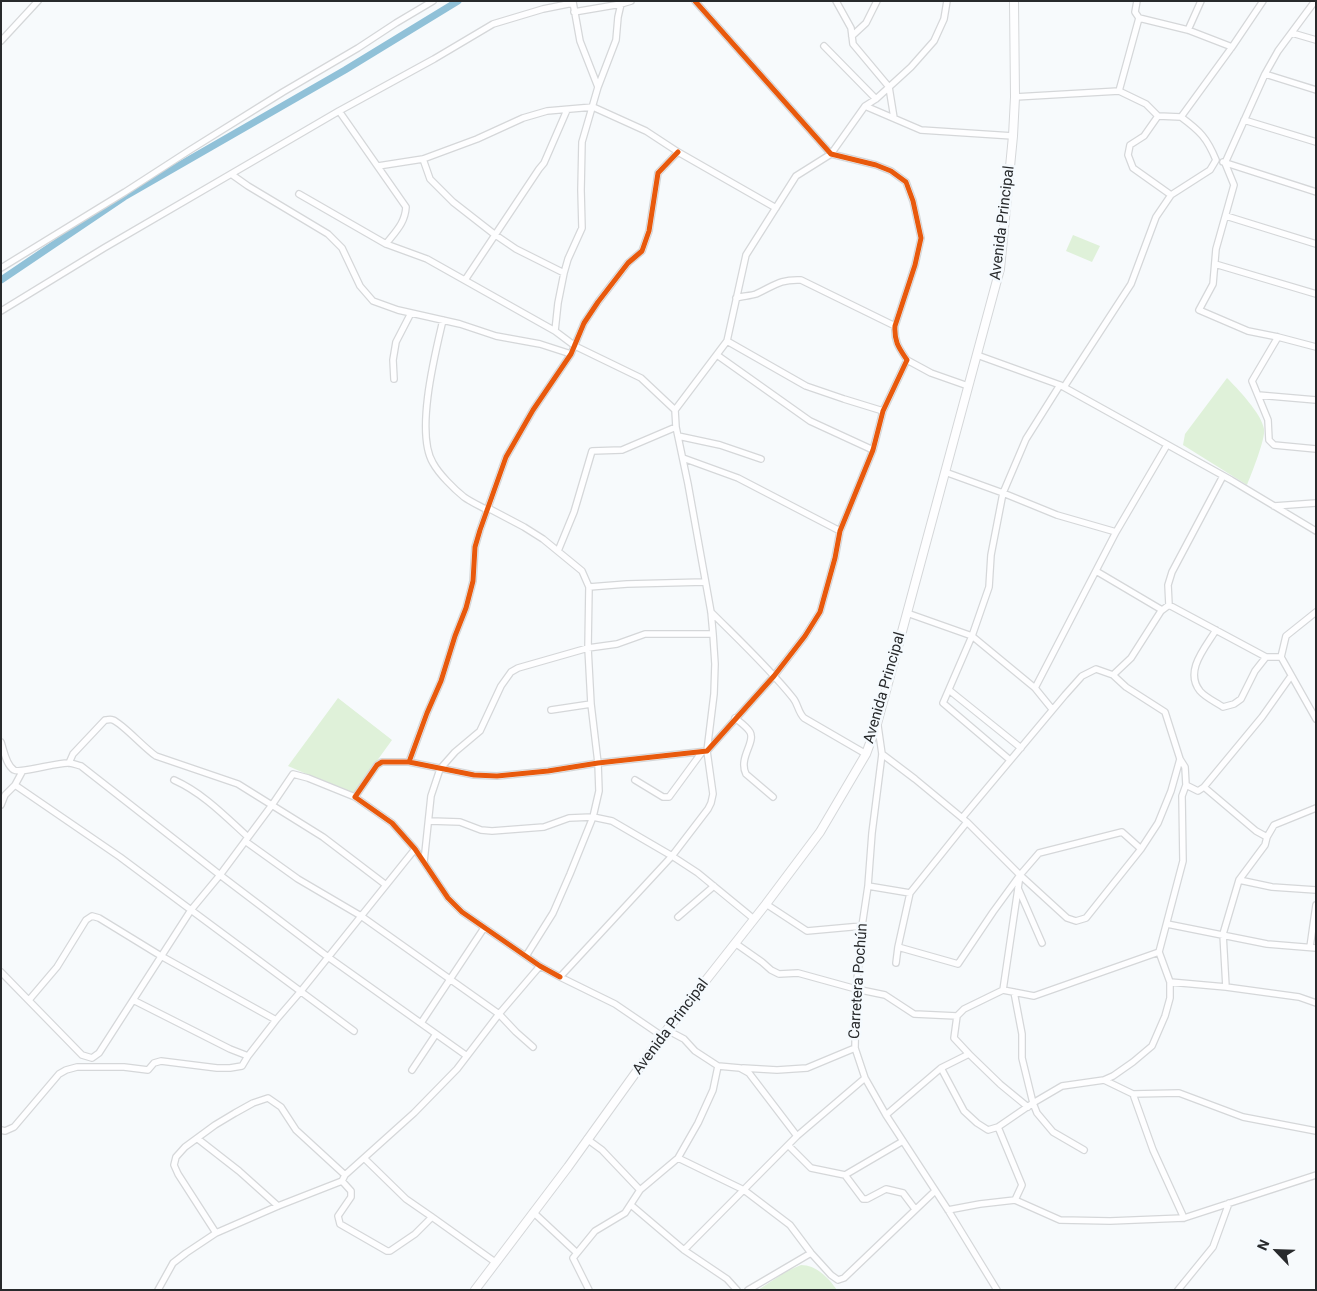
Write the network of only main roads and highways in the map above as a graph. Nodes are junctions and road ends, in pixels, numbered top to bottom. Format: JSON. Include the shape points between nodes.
{"nodes":[{"id":1,"x":1014,"y":1,"type":"edge"},
{"id":2,"x":475,"y":1290,"type":"edge"}],
"edges":[{"from":1,"to":2,"type":"main road","name":"Avenida Principal","via":[[1013,136],[1000,269],[877,724],[866,754],[820,832],[665,1033]]}]}
